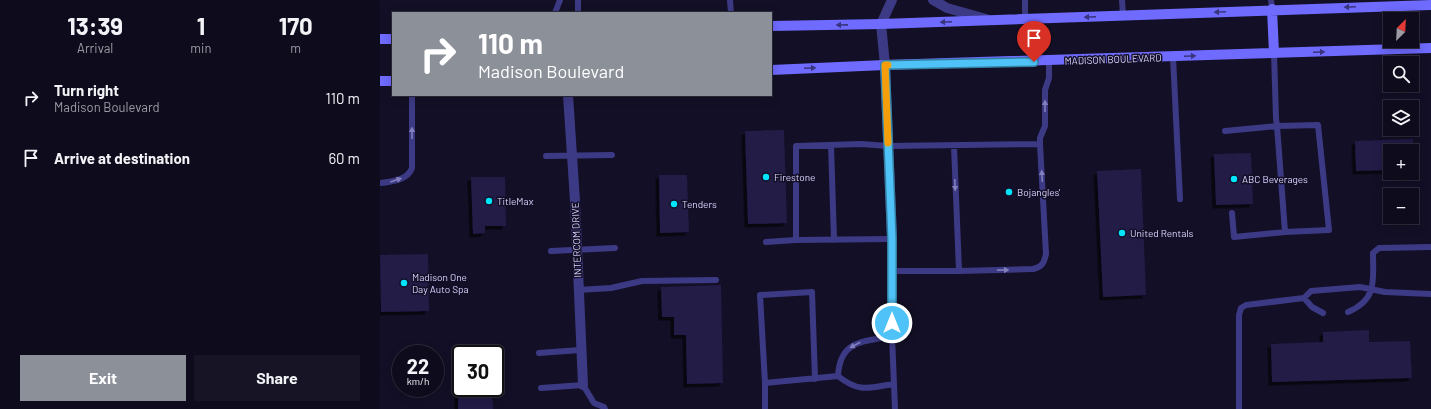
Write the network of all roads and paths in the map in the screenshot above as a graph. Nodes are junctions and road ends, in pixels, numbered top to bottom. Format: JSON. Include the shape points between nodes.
{"nodes":[{"id":1,"x":560,"y":0,"type":"edge"},
{"id":2,"x":578,"y":0,"type":"edge"},
{"id":3,"x":730,"y":0,"type":"edge"},
{"id":4,"x":892,"y":0,"type":"edge"},
{"id":5,"x":933,"y":0,"type":"edge"},
{"id":6,"x":1025,"y":0,"type":"edge"},
{"id":7,"x":1122,"y":0,"type":"edge"},
{"id":8,"x":1272,"y":5,"type":"edge"},
{"id":9,"x":1431,"y":5,"type":"edge"},
{"id":10,"x":555,"y":12,"type":"edge"},
{"id":11,"x":578,"y":12,"type":"edge"},
{"id":12,"x":731,"y":12,"type":"edge"},
{"id":13,"x":1123,"y":16,"type":"junction"},
{"id":14,"x":1026,"y":19,"type":"junction"},
{"id":15,"x":990,"y":20,"type":"junction"},
{"id":16,"x":881,"y":24,"type":"junction"},
{"id":17,"x":772,"y":26,"type":"edge"},
{"id":18,"x":380,"y":39,"type":"edge"},
{"id":19,"x":392,"y":39,"type":"edge"},
{"id":20,"x":1431,"y":48,"type":"edge"},
{"id":21,"x":1274,"y":53,"type":"junction"},
{"id":22,"x":1173,"y":57,"type":"junction"},
{"id":23,"x":1049,"y":61,"type":"junction"},
{"id":24,"x":885,"y":65,"type":"junction"},
{"id":25,"x":772,"y":70,"type":"edge"},
{"id":26,"x":380,"y":81,"type":"edge"},
{"id":27,"x":392,"y":81,"type":"edge"},
{"id":28,"x":412,"y":96,"type":"edge"},
{"id":29,"x":568,"y":96,"type":"edge"},
{"id":30,"x":1277,"y":126,"type":"junction"},
{"id":31,"x":1225,"y":131,"type":"dead end"},
{"id":32,"x":1040,"y":144,"type":"junction"},
{"id":33,"x":831,"y":145,"type":"junction"},
{"id":34,"x":888,"y":146,"type":"junction"},
{"id":35,"x":954,"y":146,"type":"junction"},
{"id":36,"x":572,"y":155,"type":"junction"},
{"id":37,"x":612,"y":155,"type":"dead end"},
{"id":38,"x":546,"y":156,"type":"dead end"},
{"id":39,"x":380,"y":183,"type":"edge"},
{"id":40,"x":1180,"y":199,"type":"dead end"},
{"id":41,"x":1232,"y":213,"type":"dead end"},
{"id":42,"x":1285,"y":232,"type":"junction"},
{"id":43,"x":892,"y":239,"type":"junction"},
{"id":44,"x":796,"y":240,"type":"junction"},
{"id":45,"x":834,"y":240,"type":"junction"},
{"id":46,"x":766,"y":242,"type":"dead end"},
{"id":47,"x":1431,"y":247,"type":"edge"},
{"id":48,"x":615,"y":248,"type":"dead end"},
{"id":49,"x":551,"y":251,"type":"dead end"},
{"id":50,"x":577,"y":251,"type":"junction"},
{"id":51,"x":892,"y":271,"type":"junction"},
{"id":52,"x":959,"y":271,"type":"junction"},
{"id":53,"x":716,"y":280,"type":"dead end"},
{"id":54,"x":578,"y":290,"type":"junction"},
{"id":55,"x":1373,"y":290,"type":"junction"},
{"id":56,"x":1431,"y":294,"type":"edge"},
{"id":57,"x":1304,"y":298,"type":"junction"},
{"id":58,"x":1348,"y":312,"type":"dead end"},
{"id":59,"x":1322,"y":313,"type":"dead end"},
{"id":60,"x":892,"y":336,"type":"junction"},
{"id":61,"x":580,"y":350,"type":"junction"},
{"id":62,"x":539,"y":353,"type":"dead end"},
{"id":63,"x":838,"y":376,"type":"junction"},
{"id":64,"x":815,"y":379,"type":"junction"},
{"id":65,"x":765,"y":383,"type":"junction"},
{"id":66,"x":893,"y":384,"type":"junction"},
{"id":67,"x":583,"y":385,"type":"junction"},
{"id":68,"x":541,"y":388,"type":"dead end"},
{"id":69,"x":592,"y":406,"type":"edge"},
{"id":70,"x":605,"y":409,"type":"edge"},
{"id":71,"x":765,"y":409,"type":"edge"},
{"id":72,"x":895,"y":409,"type":"edge"},
{"id":73,"x":1239,"y":409,"type":"edge"}],
"edges":[{"from":1,"to":10,"type":"lane"},
{"from":2,"to":11,"type":"lane"},
{"from":3,"to":12,"type":"lane"},
{"from":4,"to":16,"type":"street"},
{"from":5,"to":15,"type":"street","via":[[947,8]]},
{"from":6,"to":14,"type":"lane"},
{"from":7,"to":13,"type":"lane"},
{"from":9,"to":8,"type":"main road","one_way":true},
{"from":8,"to":13,"type":"main road","one_way":true},
{"from":8,"to":21,"type":"main road"},
{"from":13,"to":14,"type":"main road","one_way":true},
{"from":14,"to":15,"type":"main road"},
{"from":15,"to":16,"type":"main road","one_way":true},
{"from":16,"to":17,"type":"main road","one_way":true},
{"from":16,"to":24,"type":"street"},
{"from":18,"to":19,"type":"main road"},
{"from":21,"to":20,"type":"main road","name":"MADISON BOULEVARD","one_way":true},
{"from":22,"to":21,"type":"main road","name":"MADISON BOULEVARD","one_way":true},
{"from":21,"to":30,"type":"lane"},
{"from":22,"to":23,"type":"main road","name":"MADISON BOULEVARD"},
{"from":22,"to":40,"type":"lane"},
{"from":23,"to":24,"type":"main road","name":"MADISON BOULEVARD"},
{"from":32,"to":23,"type":"lane","one_way":true,"via":[[1045,126],[1045,90],[1049,78]]},
{"from":25,"to":24,"type":"main road","name":"MADISON BOULEVARD","one_way":true},
{"from":24,"to":34,"type":"street"},
{"from":26,"to":27,"type":"main road"},
{"from":39,"to":28,"type":"lane","one_way":true,"via":[[394,181],[411,172]]},
{"from":29,"to":36,"type":"street","name":"INTERCOM DRIVE"},
{"from":30,"to":31,"type":"lane"},
{"from":30,"to":42,"type":"lane"},
{"from":30,"to":42,"type":"lane","via":[[1318,125],[1329,230]]},
{"from":32,"to":35,"type":"lane"},
{"from":52,"to":32,"type":"lane","one_way":true,"via":[[1033,269],[1045,262]]},
{"from":33,"to":34,"type":"lane"},
{"from":33,"to":44,"type":"lane","via":[[796,146]]},
{"from":33,"to":45,"type":"lane"},
{"from":34,"to":35,"type":"lane"},
{"from":34,"to":43,"type":"street"},
{"from":35,"to":52,"type":"lane","one_way":true},
{"from":36,"to":37,"type":"lane"},
{"from":36,"to":38,"type":"lane"},
{"from":36,"to":50,"type":"street","name":"INTERCOM DRIVE"},
{"from":41,"to":42,"type":"lane","via":[[1234,237]]},
{"from":43,"to":45,"type":"lane"},
{"from":43,"to":51,"type":"street"},
{"from":44,"to":45,"type":"lane"},
{"from":44,"to":46,"type":"lane"},
{"from":47,"to":55,"type":"lane","via":[[1379,248],[1373,253]]},
{"from":48,"to":50,"type":"lane"},
{"from":49,"to":50,"type":"lane"},
{"from":50,"to":54,"type":"street","name":"INTERCOM DRIVE"},
{"from":51,"to":52,"type":"lane"},
{"from":51,"to":60,"type":"street"},
{"from":53,"to":54,"type":"lane","via":[[642,281],[611,288]]},
{"from":54,"to":61,"type":"street","name":"INTERCOM DRIVE"},
{"from":55,"to":56,"type":"lane"},
{"from":55,"to":57,"type":"lane","via":[[1360,287],[1311,291]]},
{"from":55,"to":58,"type":"lane","via":[[1361,306]]},
{"from":57,"to":59,"type":"lane"},
{"from":57,"to":73,"type":"lane","via":[[1246,304],[1241,308]]},
{"from":60,"to":63,"type":"lane","one_way":true,"via":[[857,343],[845,351],[839,362]]},
{"from":60,"to":66,"type":"lane"},
{"from":61,"to":62,"type":"lane"},
{"from":61,"to":67,"type":"street","name":"INTERCOM DRIVE"},
{"from":63,"to":64,"type":"lane"},
{"from":63,"to":66,"type":"lane","via":[[850,386],[863,390]]},
{"from":64,"to":65,"type":"lane"},
{"from":64,"to":65,"type":"lane","via":[[812,292],[760,295]]},
{"from":65,"to":71,"type":"lane"},
{"from":66,"to":72,"type":"lane"},
{"from":67,"to":68,"type":"lane"},
{"from":67,"to":69,"type":"lane"},
{"from":69,"to":70,"type":"lane"}]}
